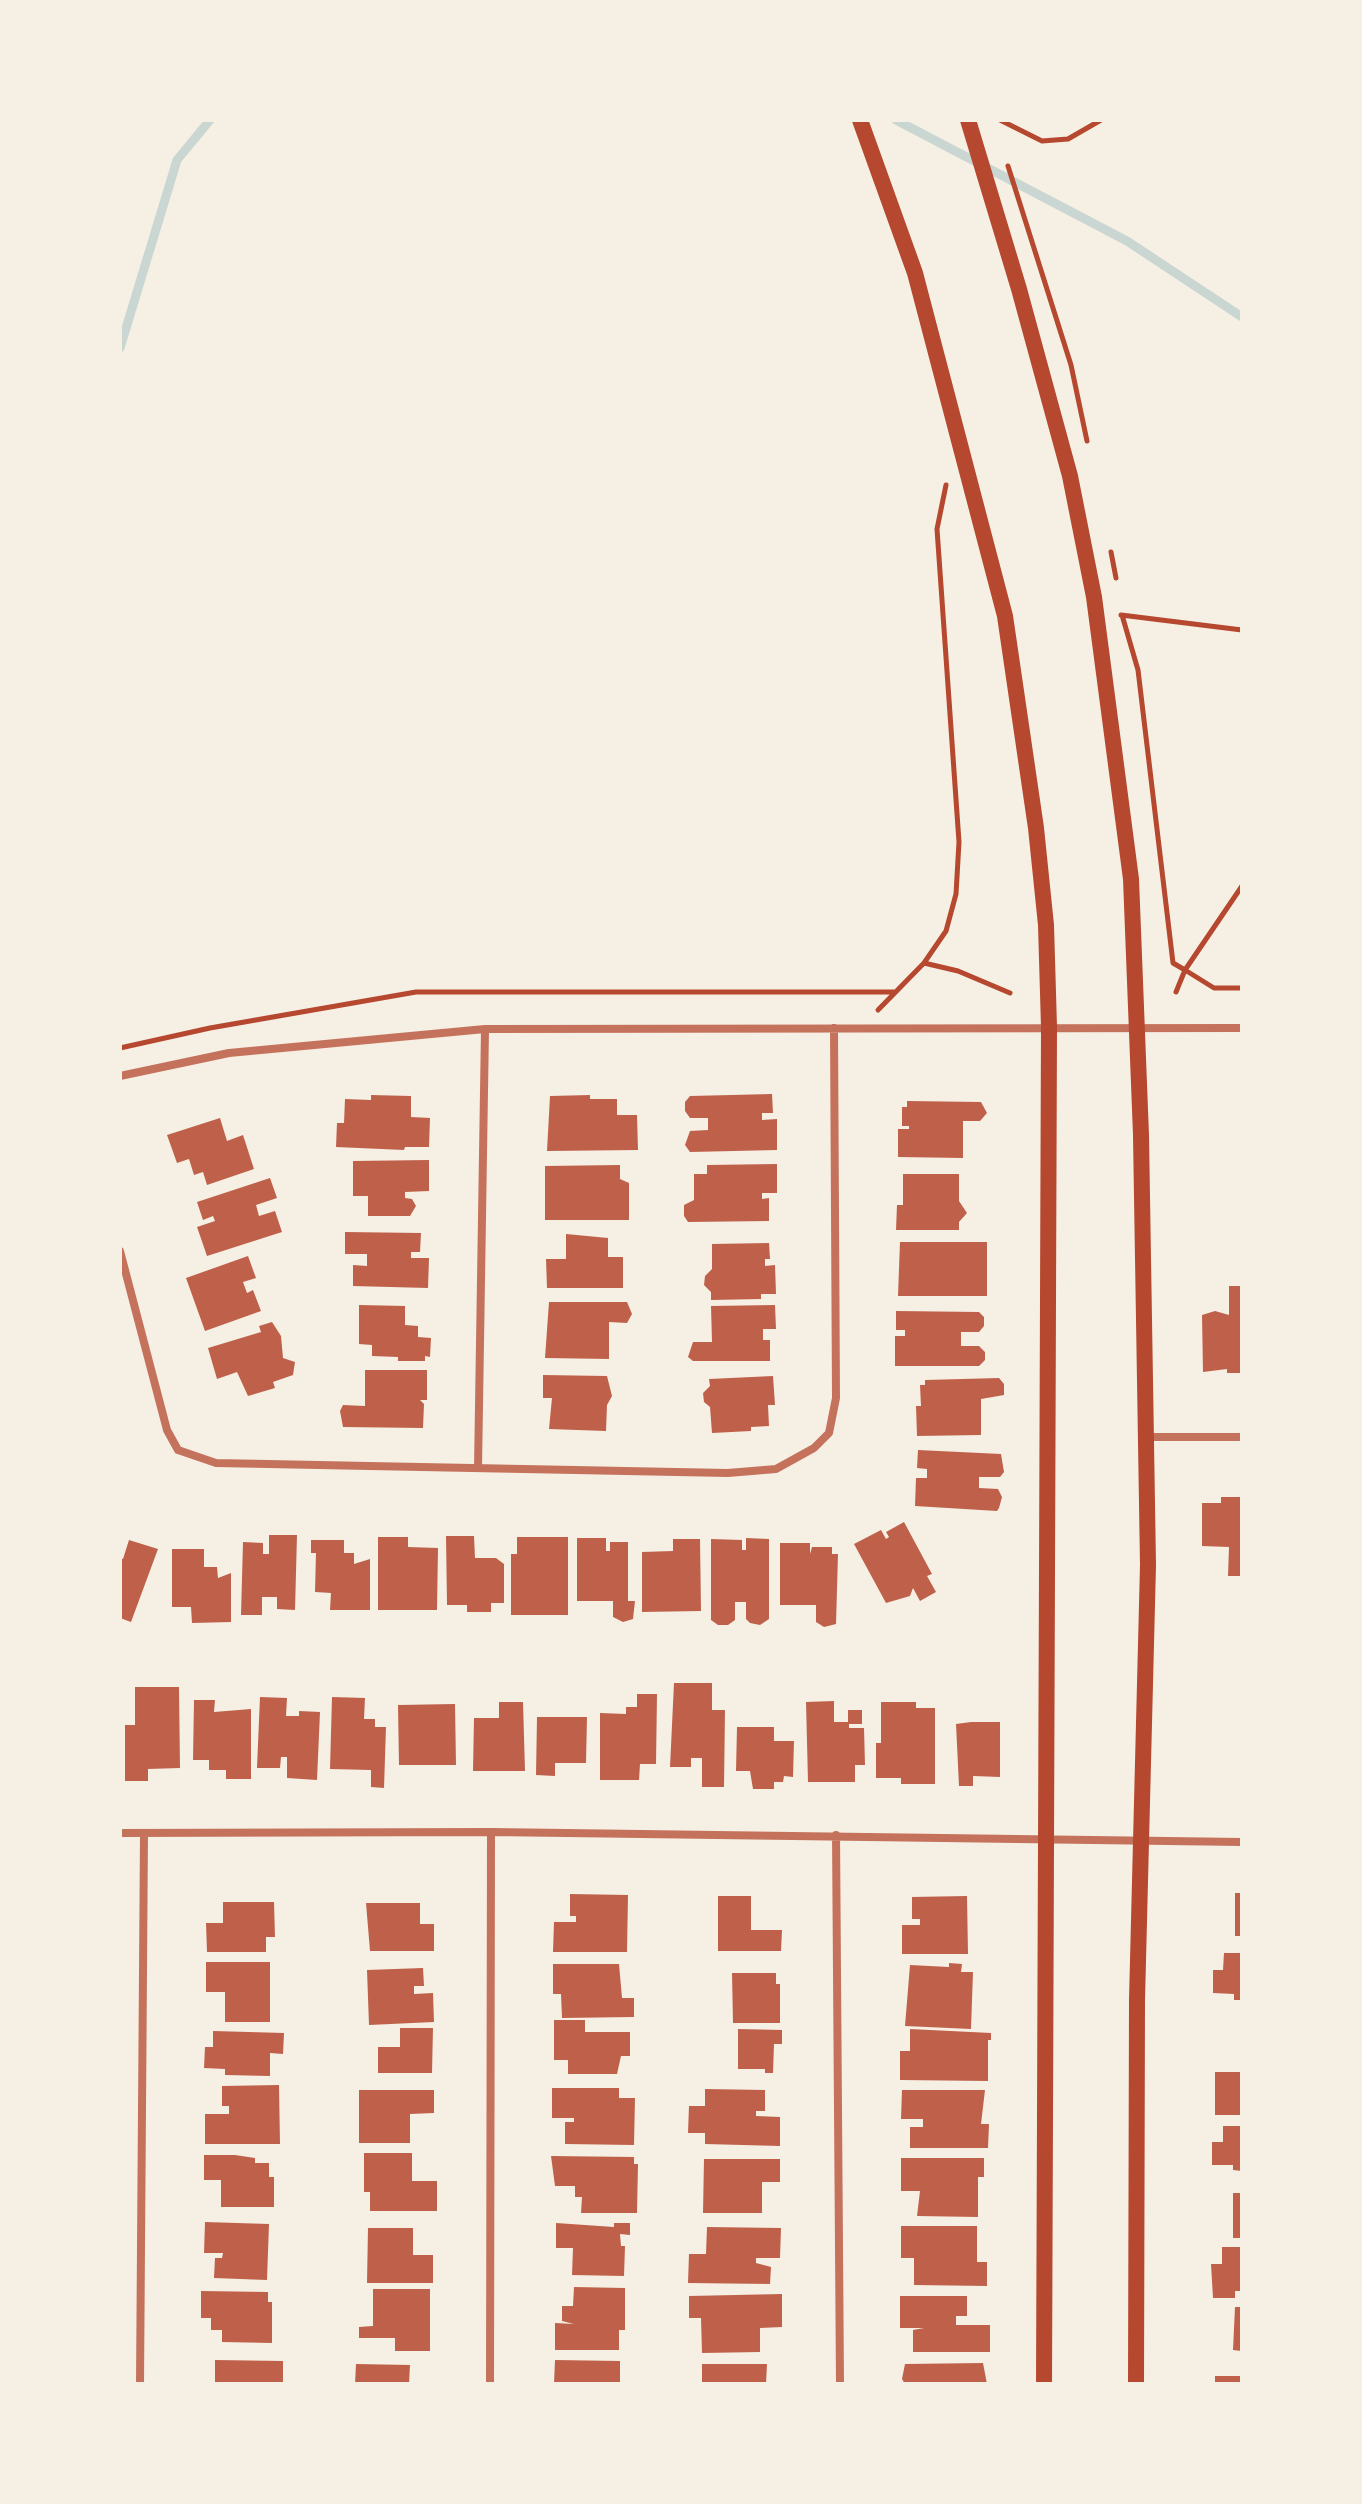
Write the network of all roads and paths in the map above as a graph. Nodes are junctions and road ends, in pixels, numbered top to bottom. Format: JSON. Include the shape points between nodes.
{"nodes":[{"id":1,"x":860,"y":120,"type":"edge"},
{"id":2,"x":968,"y":120,"type":"edge"},
{"id":3,"x":1000,"y":120,"type":"edge"},
{"id":4,"x":1101,"y":120,"type":"edge"},
{"id":5,"x":1008,"y":164,"type":"dead end"},
{"id":6,"x":1089,"y":451,"type":"dead end"},
{"id":7,"x":947,"y":481,"type":"dead end"},
{"id":8,"x":1108,"y":543,"type":"dead end"},
{"id":9,"x":1118,"y":589,"type":"dead end"},
{"id":10,"x":1120,"y":602,"type":"dead end"},
{"id":11,"x":1121,"y":615,"type":"junction"},
{"id":12,"x":1242,"y":630,"type":"edge"},
{"id":13,"x":1242,"y":886,"type":"edge"},
{"id":14,"x":924,"y":963,"type":"junction"},
{"id":15,"x":1185,"y":970,"type":"junction"},
{"id":16,"x":1242,"y":988,"type":"edge"},
{"id":17,"x":896,"y":992,"type":"junction"},
{"id":18,"x":1176,"y":992,"type":"dead end"},
{"id":19,"x":1010,"y":993,"type":"dead end"},
{"id":20,"x":1136,"y":1026,"type":"junction"},
{"id":21,"x":1049,"y":1027,"type":"junction"},
{"id":22,"x":834,"y":1028,"type":"junction"},
{"id":23,"x":859,"y":1028,"type":"junction"},
{"id":24,"x":1242,"y":1028,"type":"edge"},
{"id":25,"x":485,"y":1029,"type":"junction"},
{"id":26,"x":120,"y":1048,"type":"edge"},
{"id":27,"x":120,"y":1076,"type":"edge"},
{"id":28,"x":120,"y":1251,"type":"edge"},
{"id":29,"x":1146,"y":1437,"type":"junction"},
{"id":30,"x":1242,"y":1437,"type":"edge"},
{"id":31,"x":478,"y":1468,"type":"junction"},
{"id":32,"x":491,"y":1832,"type":"junction"},
{"id":33,"x":120,"y":1833,"type":"edge"},
{"id":34,"x":144,"y":1833,"type":"junction"},
{"id":35,"x":836,"y":1835,"type":"junction"},
{"id":36,"x":1047,"y":1840,"type":"junction"},
{"id":37,"x":1142,"y":1841,"type":"junction"},
{"id":38,"x":1242,"y":1842,"type":"edge"},
{"id":39,"x":140,"y":2384,"type":"edge"},
{"id":40,"x":490,"y":2384,"type":"edge"},
{"id":41,"x":840,"y":2384,"type":"edge"},
{"id":42,"x":1044,"y":2384,"type":"edge"},
{"id":43,"x":1136,"y":2384,"type":"edge"}],
"edges":[{"from":1,"to":21,"type":"main road","via":[[915,273],[1005,616],[1036,828]]},
{"from":2,"to":20,"type":"main road","via":[[1070,476],[1094,597],[1131,879]]},
{"from":3,"to":4,"type":"path","via":[[1042,141],[1068,139]]},
{"from":5,"to":6,"type":"path","via":[[1071,365]]},
{"from":7,"to":14,"type":"path","via":[[937,529],[959,842],[956,894],[946,931]]},
{"from":8,"to":9,"type":"path"},
{"from":10,"to":11,"type":"path"},
{"from":11,"to":12,"type":"path"},
{"from":11,"to":15,"type":"path","via":[[1138,670],[1173,963]]},
{"from":13,"to":15,"type":"path"},
{"from":14,"to":17,"type":"path"},
{"from":14,"to":19,"type":"path"},
{"from":15,"to":16,"type":"path","via":[[1214,988]]},
{"from":15,"to":18,"type":"path"},
{"from":17,"to":23,"type":"path"},
{"from":17,"to":26,"type":"path","via":[[416,992]]},
{"from":20,"to":21,"type":"street"},
{"from":20,"to":24,"type":"street"},
{"from":20,"to":29,"type":"main road"},
{"from":21,"to":23,"type":"street"},
{"from":21,"to":36,"type":"main road"},
{"from":22,"to":23,"type":"street"},
{"from":22,"to":25,"type":"street"},
{"from":22,"to":31,"type":"street","via":[[836,1398],[829,1433],[776,1469],[728,1473]]},
{"from":25,"to":27,"type":"street","via":[[229,1053]]},
{"from":25,"to":31,"type":"street"},
{"from":28,"to":31,"type":"street","via":[[167,1430],[178,1450],[216,1463]]},
{"from":29,"to":30,"type":"street"},
{"from":29,"to":37,"type":"main road"},
{"from":32,"to":34,"type":"street"},
{"from":32,"to":35,"type":"street"},
{"from":32,"to":40,"type":"street"},
{"from":33,"to":34,"type":"street"},
{"from":34,"to":39,"type":"street"},
{"from":35,"to":36,"type":"street"},
{"from":35,"to":41,"type":"street"},
{"from":36,"to":37,"type":"street"},
{"from":36,"to":42,"type":"main road"},
{"from":37,"to":38,"type":"street"},
{"from":37,"to":43,"type":"main road"}]}
